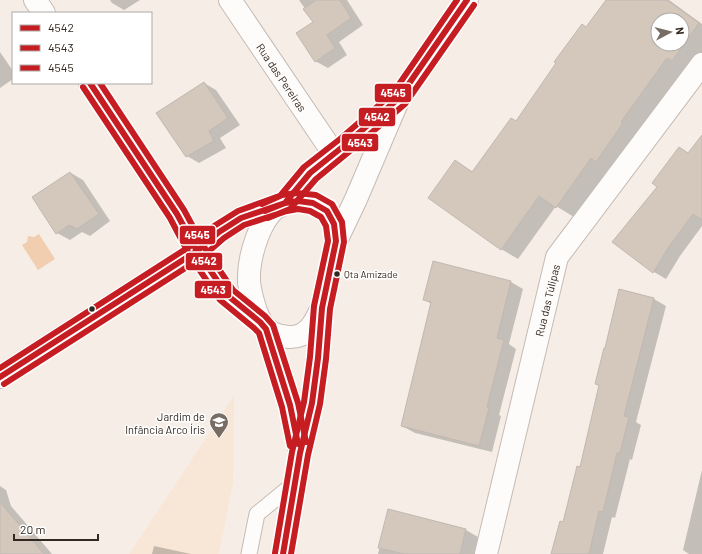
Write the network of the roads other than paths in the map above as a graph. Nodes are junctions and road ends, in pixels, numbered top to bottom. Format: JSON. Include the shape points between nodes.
{"nodes":[{"id":1,"x":35,"y":0,"type":"edge"},
{"id":2,"x":230,"y":0,"type":"edge"},
{"id":3,"x":467,"y":0,"type":"edge"},
{"id":4,"x":43,"y":12,"type":"edge"},
{"id":5,"x":702,"y":64,"type":"edge"},
{"id":6,"x":91,"y":84,"type":"edge"},
{"id":7,"x":399,"y":98,"type":"junction"},
{"id":8,"x":334,"y":154,"type":"junction"},
{"id":9,"x":282,"y":205,"type":"junction"},
{"id":10,"x":336,"y":241,"type":"junction"},
{"id":11,"x":197,"y":251,"type":"junction"},
{"id":12,"x":322,"y":308,"type":"junction"},
{"id":13,"x":263,"y":325,"type":"junction"},
{"id":14,"x":0,"y":377,"type":"edge"},
{"id":15,"x":300,"y":453,"type":"junction"},
{"id":16,"x":296,"y":482,"type":"junction"},
{"id":17,"x":249,"y":554,"type":"edge"},
{"id":18,"x":284,"y":554,"type":"edge"},
{"id":19,"x":486,"y":554,"type":"edge"}],
"edges":[{"from":1,"to":4,"type":"street"},
{"from":2,"to":8,"type":"street","name":"Rua das Pereiras"},
{"from":3,"to":7,"type":"street"},
{"from":5,"to":19,"type":"street","name":"Rua das Túlipas","via":[[557,257]]},
{"from":6,"to":11,"type":"street","via":[[177,214]]},
{"from":7,"to":8,"type":"street"},
{"from":7,"to":10,"type":"street"},
{"from":8,"to":9,"type":"street","via":[[310,173]]},
{"from":9,"to":10,"type":"street","via":[[298,201],[313,202],[327,211],[334,224]]},
{"from":9,"to":11,"type":"street","via":[[241,218]]},
{"from":9,"to":13,"type":"street","via":[[266,219],[251,257],[249,282],[253,304]]},
{"from":10,"to":12,"type":"street"},
{"from":11,"to":13,"type":"street","via":[[227,294]]},
{"from":11,"to":14,"type":"street"},
{"from":12,"to":13,"type":"street","via":[[314,325],[305,333],[292,337],[276,336]]},
{"from":12,"to":15,"type":"street","via":[[312,403]]},
{"from":13,"to":15,"type":"street","via":[[290,405]]},
{"from":15,"to":16,"type":"street"},
{"from":16,"to":17,"type":"lane","via":[[257,514]]},
{"from":16,"to":18,"type":"street"}]}
